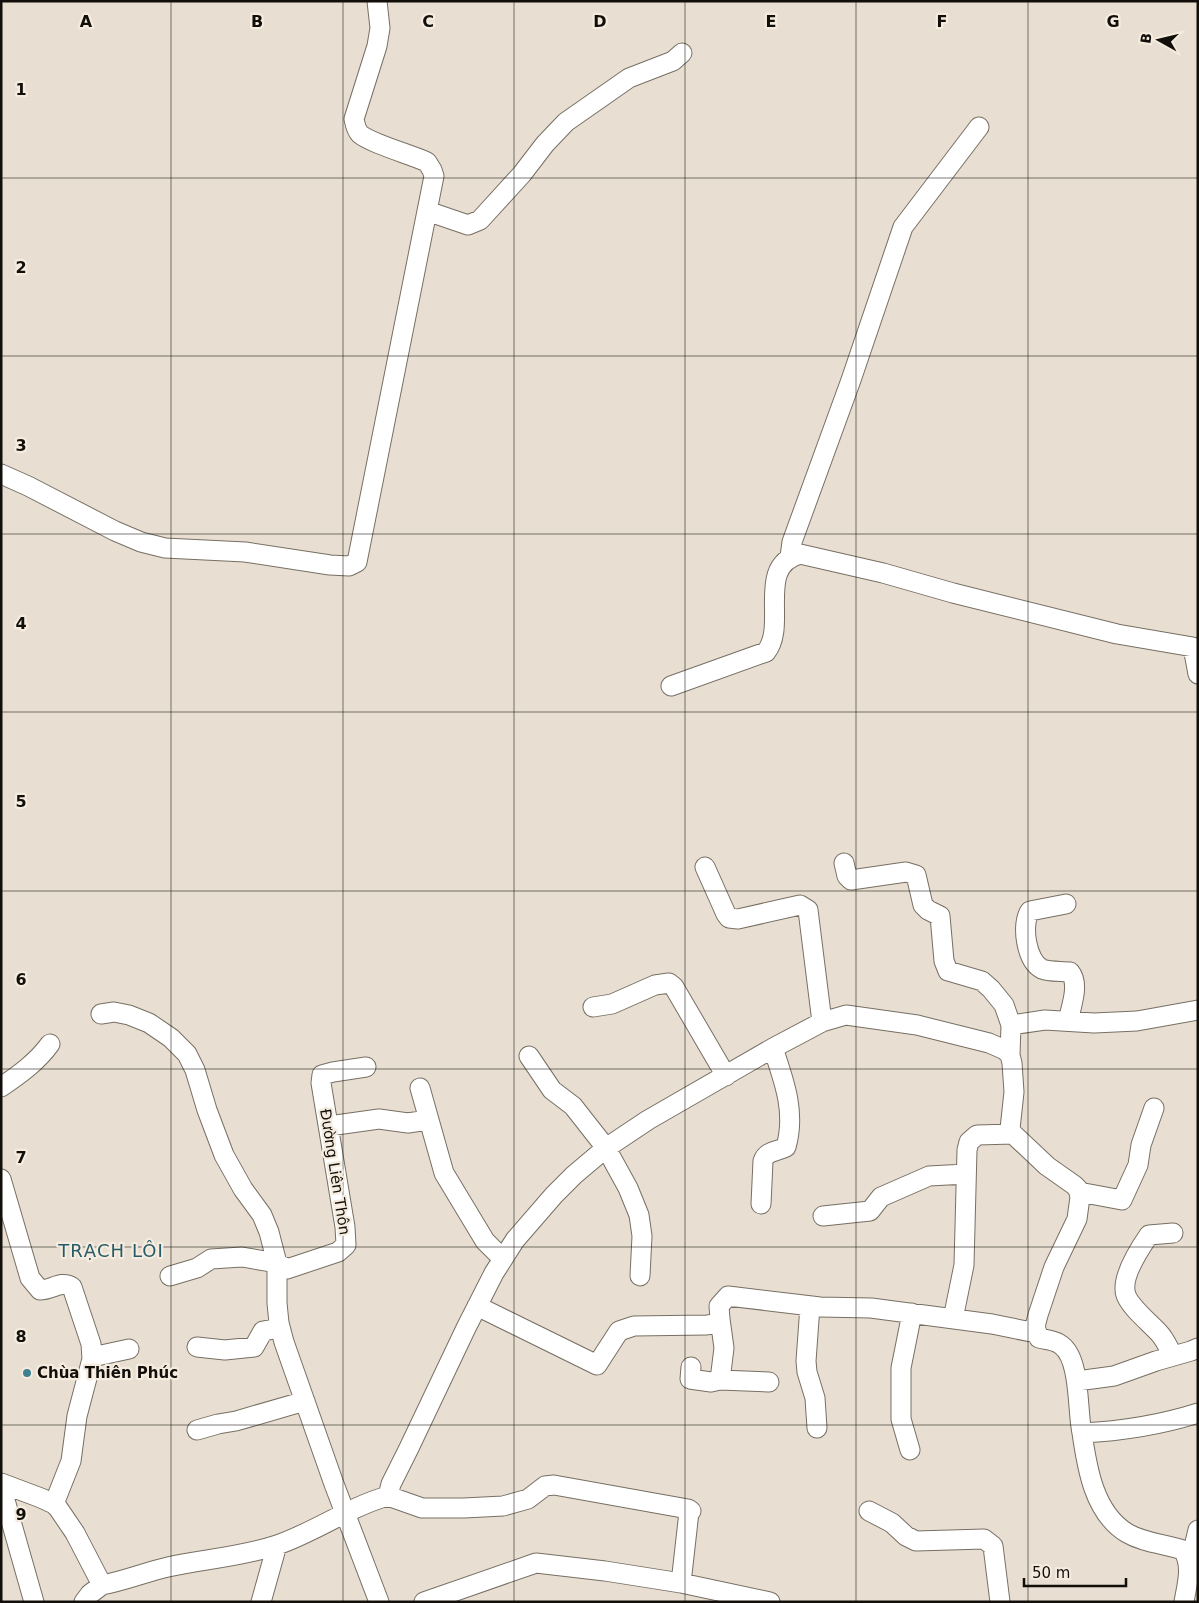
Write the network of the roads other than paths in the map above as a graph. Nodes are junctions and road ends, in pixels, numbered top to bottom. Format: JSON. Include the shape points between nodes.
{"nodes":[{"id":1,"x":377,"y":1,"type":"edge"},
{"id":2,"x":682,"y":53,"type":"dead end"},
{"id":3,"x":979,"y":127,"type":"dead end"},
{"id":4,"x":427,"y":211,"type":"junction"},
{"id":5,"x":1,"y":474,"type":"edge"},
{"id":6,"x":790,"y":557,"type":"junction"},
{"id":7,"x":1195,"y":647,"type":"edge"},
{"id":8,"x":1198,"y":674,"type":"edge"},
{"id":9,"x":671,"y":686,"type":"dead end"},
{"id":10,"x":844,"y":863,"type":"dead end"},
{"id":11,"x":705,"y":868,"type":"dead end"},
{"id":12,"x":1066,"y":904,"type":"dead end"},
{"id":13,"x":593,"y":1007,"type":"dead end"},
{"id":14,"x":1198,"y":1010,"type":"edge"},
{"id":15,"x":101,"y":1014,"type":"dead end"},
{"id":16,"x":1068,"y":1021,"type":"junction"},
{"id":17,"x":822,"y":1022,"type":"junction"},
{"id":18,"x":1011,"y":1024,"type":"junction"},
{"id":19,"x":50,"y":1044,"type":"dead end"},
{"id":20,"x":773,"y":1048,"type":"junction"},
{"id":21,"x":1010,"y":1055,"type":"junction"},
{"id":22,"x":528,"y":1056,"type":"dead end"},
{"id":23,"x":366,"y":1068,"type":"dead end"},
{"id":24,"x":726,"y":1076,"type":"junction"},
{"id":25,"x":1,"y":1087,"type":"edge"},
{"id":26,"x":420,"y":1088,"type":"dead end"},
{"id":27,"x":1154,"y":1108,"type":"dead end"},
{"id":28,"x":428,"y":1120,"type":"junction"},
{"id":29,"x":329,"y":1126,"type":"junction"},
{"id":30,"x":1013,"y":1134,"type":"junction"},
{"id":31,"x":606,"y":1148,"type":"junction"},
{"id":32,"x":966,"y":1174,"type":"junction"},
{"id":33,"x":2,"y":1182,"type":"edge"},
{"id":34,"x":1079,"y":1192,"type":"junction"},
{"id":35,"x":761,"y":1204,"type":"dead end"},
{"id":36,"x":823,"y":1216,"type":"dead end"},
{"id":37,"x":1173,"y":1233,"type":"dead end"},
{"id":38,"x":503,"y":1259,"type":"junction"},
{"id":39,"x":277,"y":1263,"type":"junction"},
{"id":40,"x":170,"y":1276,"type":"dead end"},
{"id":41,"x":640,"y":1276,"type":"dead end"},
{"id":42,"x":476,"y":1306,"type":"junction"},
{"id":43,"x":810,"y":1306,"type":"junction"},
{"id":44,"x":912,"y":1313,"type":"junction"},
{"id":45,"x":720,"y":1319,"type":"junction"},
{"id":46,"x":953,"y":1319,"type":"junction"},
{"id":47,"x":280,"y":1328,"type":"junction"},
{"id":48,"x":1036,"y":1333,"type":"junction"},
{"id":49,"x":197,"y":1347,"type":"dead end"},
{"id":50,"x":1198,"y":1348,"type":"edge"},
{"id":51,"x":130,"y":1349,"type":"dead end"},
{"id":52,"x":1173,"y":1356,"type":"junction"},
{"id":53,"x":92,"y":1357,"type":"junction"},
{"id":54,"x":692,"y":1367,"type":"dead end"},
{"id":55,"x":720,"y":1380,"type":"junction"},
{"id":56,"x":1077,"y":1381,"type":"junction"},
{"id":57,"x":769,"y":1382,"type":"dead end"},
{"id":58,"x":305,"y":1401,"type":"junction"},
{"id":59,"x":1198,"y":1413,"type":"edge"},
{"id":60,"x":817,"y":1428,"type":"dead end"},
{"id":61,"x":196,"y":1430,"type":"dead end"},
{"id":62,"x":1082,"y":1433,"type":"junction"},
{"id":63,"x":910,"y":1450,"type":"dead end"},
{"id":64,"x":1,"y":1485,"type":"edge"},
{"id":65,"x":388,"y":1496,"type":"junction"},
{"id":66,"x":54,"y":1504,"type":"junction"},
{"id":67,"x":869,"y":1511,"type":"dead end"},
{"id":68,"x":345,"y":1514,"type":"junction"},
{"id":69,"x":1198,"y":1530,"type":"edge"},
{"id":70,"x":277,"y":1545,"type":"junction"},
{"id":71,"x":1189,"y":1562,"type":"junction"},
{"id":72,"x":681,"y":1583,"type":"junction"},
{"id":73,"x":102,"y":1585,"type":"junction"},
{"id":74,"x":34,"y":1602,"type":"edge"},
{"id":75,"x":84,"y":1602,"type":"edge"},
{"id":76,"x":261,"y":1602,"type":"edge"},
{"id":77,"x":379,"y":1602,"type":"edge"},
{"id":78,"x":424,"y":1602,"type":"edge"},
{"id":79,"x":770,"y":1602,"type":"edge"},
{"id":80,"x":1000,"y":1602,"type":"edge"},
{"id":81,"x":1184,"y":1602,"type":"edge"}],
"edges":[{"from":1,"to":4,"type":"street","via":[[380,28],[377,46],[354,119],[360,134],[370,140],[427,162],[434,176]]},
{"from":2,"to":4,"type":"street","via":[[673,61],[629,78],[566,122],[480,220],[468,225]]},
{"from":3,"to":6,"type":"street","via":[[903,227],[792,542]]},
{"from":4,"to":5,"type":"street","via":[[357,562],[349,566],[330,565],[244,552],[165,548],[115,531]]},
{"from":6,"to":7,"type":"street","via":[[800,554],[1117,634]]},
{"from":6,"to":9,"type":"street","via":[[778,572],[773,640],[766,652]]},
{"from":7,"to":8,"type":"street"},
{"from":10,"to":18,"type":"street","via":[[851,880],[906,872],[916,876],[923,905],[940,916],[944,961],[948,971],[982,981],[1004,1005]]},
{"from":11,"to":17,"type":"street","via":[[729,918],[738,919],[800,904],[808,910]]},
{"from":12,"to":16,"type":"street","via":[[1030,910],[1024,930],[1034,963],[1043,969],[1070,972],[1072,975],[1075,985]]},
{"from":13,"to":24,"type":"street","via":[[612,1004],[655,985],[669,983]]},
{"from":14,"to":16,"type":"street","via":[[1137,1021]]},
{"from":15,"to":39,"type":"street","via":[[114,1012],[149,1023],[187,1054],[224,1155],[262,1215]]},
{"from":16,"to":18,"type":"street"},
{"from":17,"to":20,"type":"street"},
{"from":17,"to":21,"type":"street","via":[[846,1015],[885,1019],[989,1043]]},
{"from":18,"to":21,"type":"street"},
{"from":19,"to":25,"type":"street","via":[[20,1074]]},
{"from":20,"to":24,"type":"street"},
{"from":20,"to":35,"type":"street","via":[[791,1114],[786,1147],[770,1152],[763,1161]]},
{"from":21,"to":30,"type":"street","via":[[1014,1092],[1010,1125]]},
{"from":22,"to":31,"type":"street","via":[[552,1090],[573,1106]]},
{"from":23,"to":29,"type":"street","name":"Đường Liên Thôn","via":[[322,1075]]},
{"from":24,"to":31,"type":"street"},
{"from":26,"to":28,"type":"street"},
{"from":27,"to":34,"type":"street","via":[[1138,1164],[1122,1200]]},
{"from":28,"to":29,"type":"street","via":[[408,1123],[379,1119]]},
{"from":28,"to":38,"type":"street","via":[[444,1173],[485,1241]]},
{"from":29,"to":39,"type":"street","name":"Đường Liên Thôn","via":[[346,1227],[346,1245],[338,1252],[287,1269]]},
{"from":30,"to":32,"type":"street","via":[[972,1138],[967,1150]]},
{"from":30,"to":34,"type":"street"},
{"from":31,"to":38,"type":"street","via":[[554,1195]]},
{"from":31,"to":41,"type":"street","via":[[639,1215],[642,1236]]},
{"from":32,"to":36,"type":"street","via":[[929,1176],[881,1197],[870,1211]]},
{"from":32,"to":46,"type":"street","via":[[964,1265]]},
{"from":33,"to":53,"type":"street","via":[[30,1278],[40,1290],[62,1284],[72,1287],[91,1344]]},
{"from":34,"to":48,"type":"street","via":[[1077,1219],[1048,1283]]},
{"from":37,"to":52,"type":"street","via":[[1149,1235],[1126,1276],[1125,1294],[1161,1335]]},
{"from":38,"to":42,"type":"street"},
{"from":39,"to":40,"type":"street","name":"Đường Liên Thôn","via":[[242,1257],[211,1259],[197,1268]]},
{"from":39,"to":47,"type":"street"},
{"from":42,"to":45,"type":"street","via":[[597,1365],[619,1331],[634,1326],[707,1325],[718,1323]]},
{"from":42,"to":65,"type":"street"},
{"from":43,"to":44,"type":"street"},
{"from":43,"to":45,"type":"street","via":[[728,1296],[719,1306]]},
{"from":43,"to":60,"type":"street","via":[[806,1361],[816,1398]]},
{"from":44,"to":46,"type":"street"},
{"from":44,"to":63,"type":"street","via":[[901,1368],[901,1419]]},
{"from":45,"to":55,"type":"street","via":[[724,1348]]},
{"from":46,"to":48,"type":"street"},
{"from":47,"to":49,"type":"street","via":[[263,1331],[254,1347],[225,1350]]},
{"from":47,"to":58,"type":"street"},
{"from":48,"to":56,"type":"street","via":[[1039,1338],[1056,1342],[1067,1351]]},
{"from":50,"to":52,"type":"street"},
{"from":51,"to":53,"type":"street"},
{"from":52,"to":56,"type":"street","via":[[1114,1376]]},
{"from":53,"to":66,"type":"street","via":[[77,1416],[71,1460]]},
{"from":54,"to":55,"type":"street","via":[[690,1379]]},
{"from":55,"to":57,"type":"street"},
{"from":56,"to":62,"type":"street"},
{"from":58,"to":61,"type":"street"},
{"from":58,"to":68,"type":"street"},
{"from":59,"to":62,"type":"street","via":[[1167,1422]]},
{"from":62,"to":71,"type":"street","via":[[1092,1484],[1110,1518],[1128,1533],[1183,1550]]},
{"from":64,"to":66,"type":"street"},
{"from":64,"to":74,"type":"street"},
{"from":65,"to":68,"type":"street"},
{"from":65,"to":72,"type":"street","via":[[422,1508],[502,1506],[528,1499],[545,1486],[554,1485],[688,1509],[692,1511],[689,1512]]},
{"from":66,"to":73,"type":"street","via":[[75,1533]]},
{"from":67,"to":80,"type":"street","via":[[916,1541],[984,1539],[993,1546]]},
{"from":68,"to":70,"type":"street"},
{"from":68,"to":77,"type":"street"},
{"from":69,"to":71,"type":"street"},
{"from":70,"to":73,"type":"street","via":[[170,1566]]},
{"from":70,"to":76,"type":"street"},
{"from":71,"to":81,"type":"street"},
{"from":72,"to":78,"type":"street","via":[[536,1563]]},
{"from":72,"to":79,"type":"street"},
{"from":73,"to":75,"type":"street"}]}
